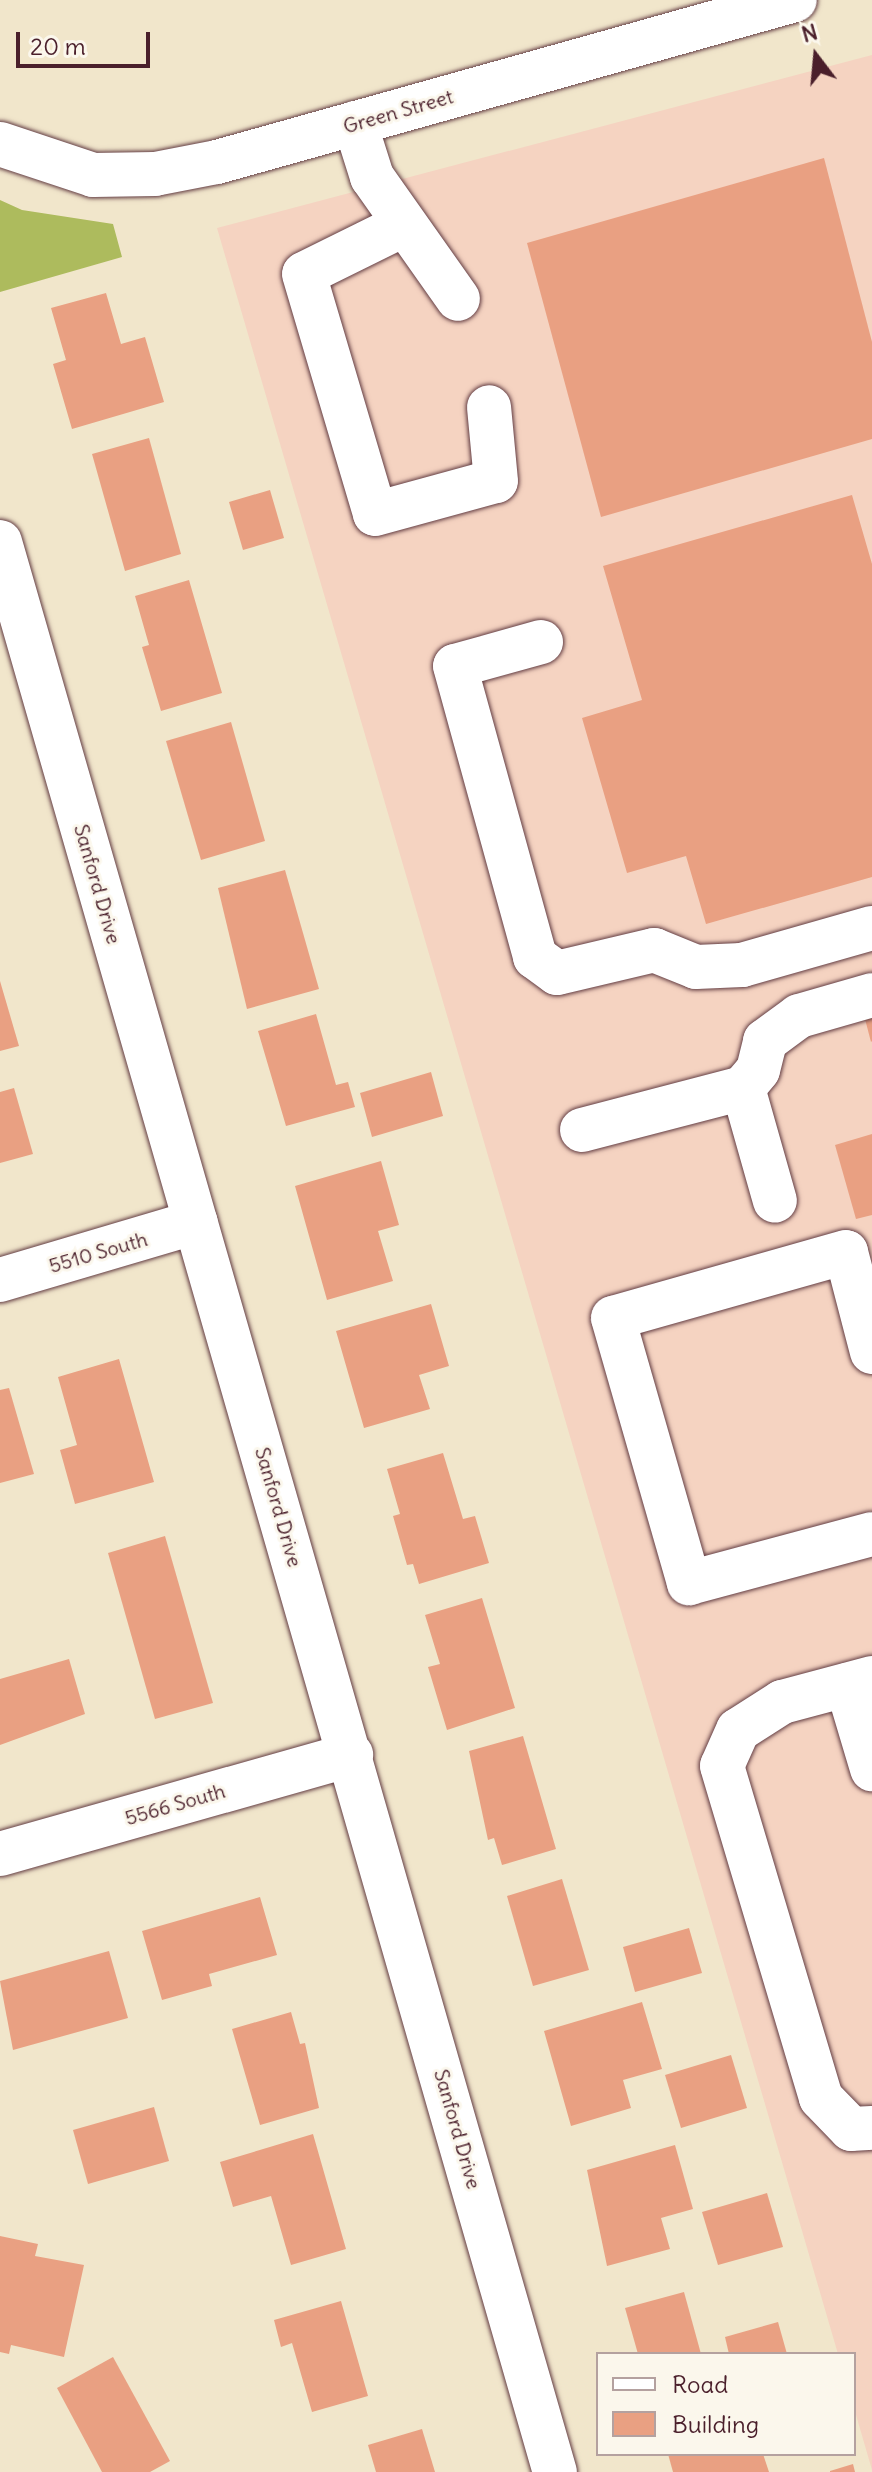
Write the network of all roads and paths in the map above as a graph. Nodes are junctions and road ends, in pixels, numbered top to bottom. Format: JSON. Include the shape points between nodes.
{"nodes":[{"id":1,"x":795,"y":0,"type":"edge"},
{"id":2,"x":733,"y":7,"type":"edge"},
{"id":3,"x":355,"y":123,"type":"junction"},
{"id":4,"x":0,"y":144,"type":"edge"},
{"id":5,"x":403,"y":225,"type":"junction"},
{"id":6,"x":458,"y":299,"type":"dead end"},
{"id":7,"x":489,"y":407,"type":"dead end"},
{"id":8,"x":0,"y":542,"type":"edge"},
{"id":9,"x":541,"y":642,"type":"dead end"},
{"id":10,"x":872,"y":928,"type":"edge"},
{"id":11,"x":872,"y":995,"type":"edge"},
{"id":12,"x":743,"y":1088,"type":"junction"},
{"id":13,"x":582,"y":1130,"type":"dead end"},
{"id":14,"x":775,"y":1201,"type":"dead end"},
{"id":15,"x":196,"y":1222,"type":"junction"},
{"id":16,"x":0,"y":1280,"type":"edge"},
{"id":17,"x":872,"y":1352,"type":"edge"},
{"id":18,"x":872,"y":1534,"type":"edge"},
{"id":19,"x":860,"y":1681,"type":"edge"},
{"id":20,"x":351,"y":1755,"type":"junction"},
{"id":21,"x":872,"y":1769,"type":"edge"},
{"id":22,"x":0,"y":1854,"type":"edge"},
{"id":23,"x":872,"y":2128,"type":"edge"},
{"id":24,"x":555,"y":2472,"type":"edge"}],
"edges":[{"from":1,"to":2,"type":"street","name":"Green Street"},
{"from":2,"to":3,"type":"street","name":"Green Street"},
{"from":3,"to":4,"type":"street","name":"Green Street","via":[[155,174],[93,175]]},
{"from":3,"to":5,"type":"street","via":[[372,177]]},
{"from":5,"to":6,"type":"street"},
{"from":5,"to":7,"type":"street","via":[[304,274],[375,514],[496,481]]},
{"from":8,"to":15,"type":"street","name":"Sanford Drive"},
{"from":9,"to":10,"type":"street","via":[[455,666],[535,957],[557,973],[654,950],[696,967],[742,965]]},
{"from":11,"to":12,"type":"street","via":[[799,1016],[765,1041],[758,1070]]},
{"from":12,"to":13,"type":"street"},
{"from":12,"to":14,"type":"street"},
{"from":15,"to":16,"type":"street","name":"5510 South"},
{"from":15,"to":20,"type":"street","name":"Sanford Drive"},
{"from":17,"to":18,"type":"street","via":[[846,1252],[613,1318],[689,1583]]},
{"from":19,"to":21,"type":"street"},
{"from":19,"to":23,"type":"street","via":[[782,1702],[738,1730],[722,1766],[821,2098],[851,2129]]},
{"from":20,"to":22,"type":"street","name":"5566 South"},
{"from":20,"to":24,"type":"street","name":"Sanford Drive"}]}
